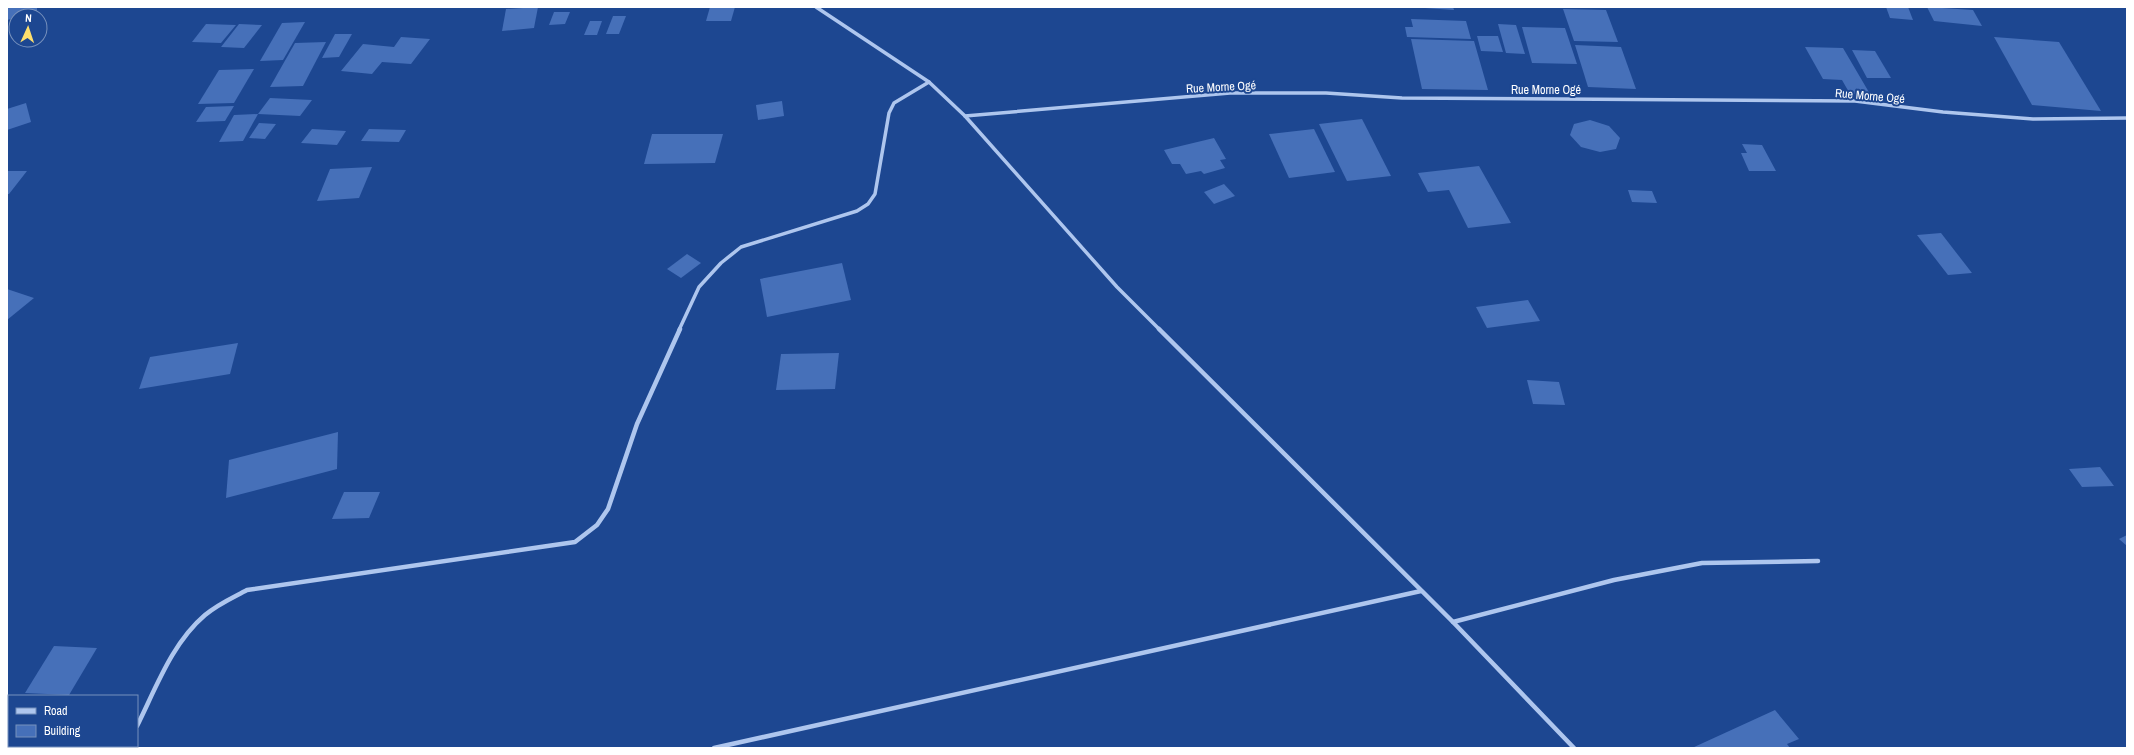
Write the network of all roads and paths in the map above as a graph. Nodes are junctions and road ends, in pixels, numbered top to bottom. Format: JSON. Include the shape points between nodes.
{"nodes":[{"id":1,"x":816,"y":7,"type":"edge"},
{"id":2,"x":929,"y":82,"type":"junction"},
{"id":3,"x":965,"y":116,"type":"junction"},
{"id":4,"x":2127,"y":118,"type":"edge"},
{"id":5,"x":1818,"y":561,"type":"dead end"},
{"id":6,"x":1421,"y":591,"type":"junction"},
{"id":7,"x":1453,"y":622,"type":"junction"},
{"id":8,"x":138,"y":724,"type":"edge"},
{"id":9,"x":714,"y":748,"type":"edge"},
{"id":10,"x":1574,"y":748,"type":"edge"}],
"edges":[{"from":1,"to":2,"type":"street"},
{"from":2,"to":3,"type":"street"},
{"from":2,"to":8,"type":"street","via":[[894,103],[889,113],[875,194],[868,204],[857,211],[741,248],[721,263],[699,287],[637,424],[608,509],[597,525],[575,542],[247,590],[220,604],[194,626],[175,649]]},
{"from":3,"to":4,"type":"street","name":"Rue Morne Ogé","via":[[1230,93],[1326,93],[1402,98],[1855,102],[2033,119]]},
{"from":3,"to":6,"type":"street","via":[[1117,287]]},
{"from":5,"to":7,"type":"street","via":[[1702,563],[1614,580]]},
{"from":6,"to":7,"type":"street"},
{"from":6,"to":9,"type":"street"},
{"from":7,"to":10,"type":"street"}]}
